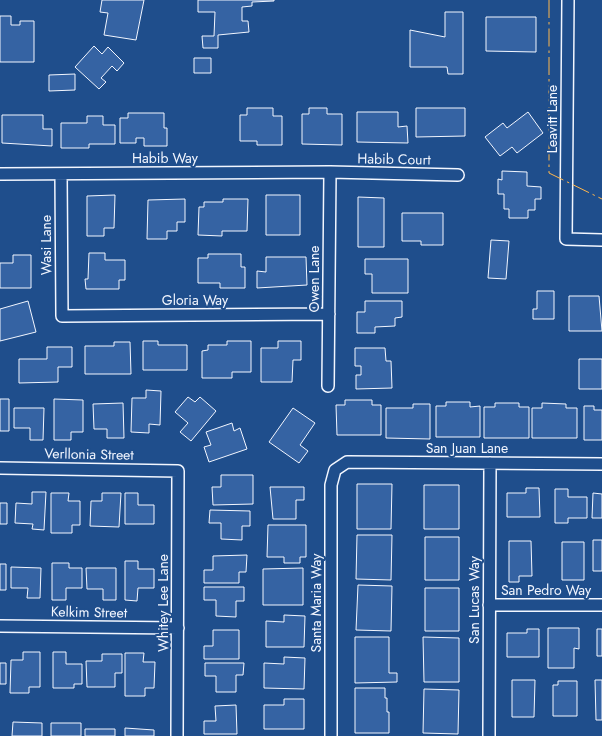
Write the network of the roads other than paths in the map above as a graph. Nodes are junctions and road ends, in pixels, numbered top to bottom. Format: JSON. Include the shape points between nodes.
{"nodes":[{"id":1,"x":568,"y":0,"type":"edge"},
{"id":2,"x":330,"y":172,"type":"junction"},
{"id":3,"x":0,"y":174,"type":"edge"},
{"id":4,"x":61,"y":174,"type":"junction"},
{"id":5,"x":458,"y":175,"type":"dead end"},
{"id":6,"x":602,"y":240,"type":"edge"},
{"id":7,"x":329,"y":314,"type":"junction"},
{"id":8,"x":62,"y":316,"type":"joint"},
{"id":9,"x":328,"y":386,"type":"dead end"},
{"id":10,"x":490,"y":463,"type":"junction"},
{"id":11,"x":602,"y":464,"type":"edge"},
{"id":12,"x":0,"y":468,"type":"edge"},
{"id":13,"x":335,"y":470,"type":"joint"},
{"id":14,"x":178,"y":471,"type":"joint"},
{"id":15,"x":489,"y":605,"type":"junction"},
{"id":16,"x":602,"y":605,"type":"edge"},
{"id":17,"x":0,"y":626,"type":"edge"},
{"id":18,"x":178,"y":628,"type":"junction"},
{"id":19,"x":178,"y":736,"type":"edge"},
{"id":20,"x":331,"y":736,"type":"edge"},
{"id":21,"x":489,"y":736,"type":"edge"}],
"edges":[{"from":1,"to":6,"type":"street","name":"Leavitt Lane","via":[[566,239]]},
{"from":2,"to":4,"type":"street","name":"Habib Way"},
{"from":2,"to":5,"type":"street","name":"Habib Court"},
{"from":2,"to":7,"type":"street","name":"Owen Lane"},
{"from":3,"to":4,"type":"street","name":"Habib Way"},
{"from":4,"to":8,"type":"street","name":"Wasi Lane"},
{"from":7,"to":8,"type":"street","name":"Gloria Way"},
{"from":7,"to":9,"type":"street","name":"Owen Lane"},
{"from":10,"to":11,"type":"street","name":"San Juan Lane"},
{"from":10,"to":13,"type":"street","name":"San Juan Lane","via":[[347,462]]},
{"from":10,"to":15,"type":"street","name":"San Lucas Way"},
{"from":12,"to":14,"type":"street","name":"Verllonia Street"},
{"from":13,"to":20,"type":"street","name":"Santa Maria Way","via":[[331,486]]},
{"from":14,"to":18,"type":"street","name":"Whitey Lee Lane"},
{"from":15,"to":16,"type":"street","name":"San Pedro Way"},
{"from":15,"to":21,"type":"street","name":"San Lucas Way"},
{"from":17,"to":18,"type":"street","name":"Kelkim Street"},
{"from":18,"to":19,"type":"street","name":"Whitey Lee Lane"}]}
